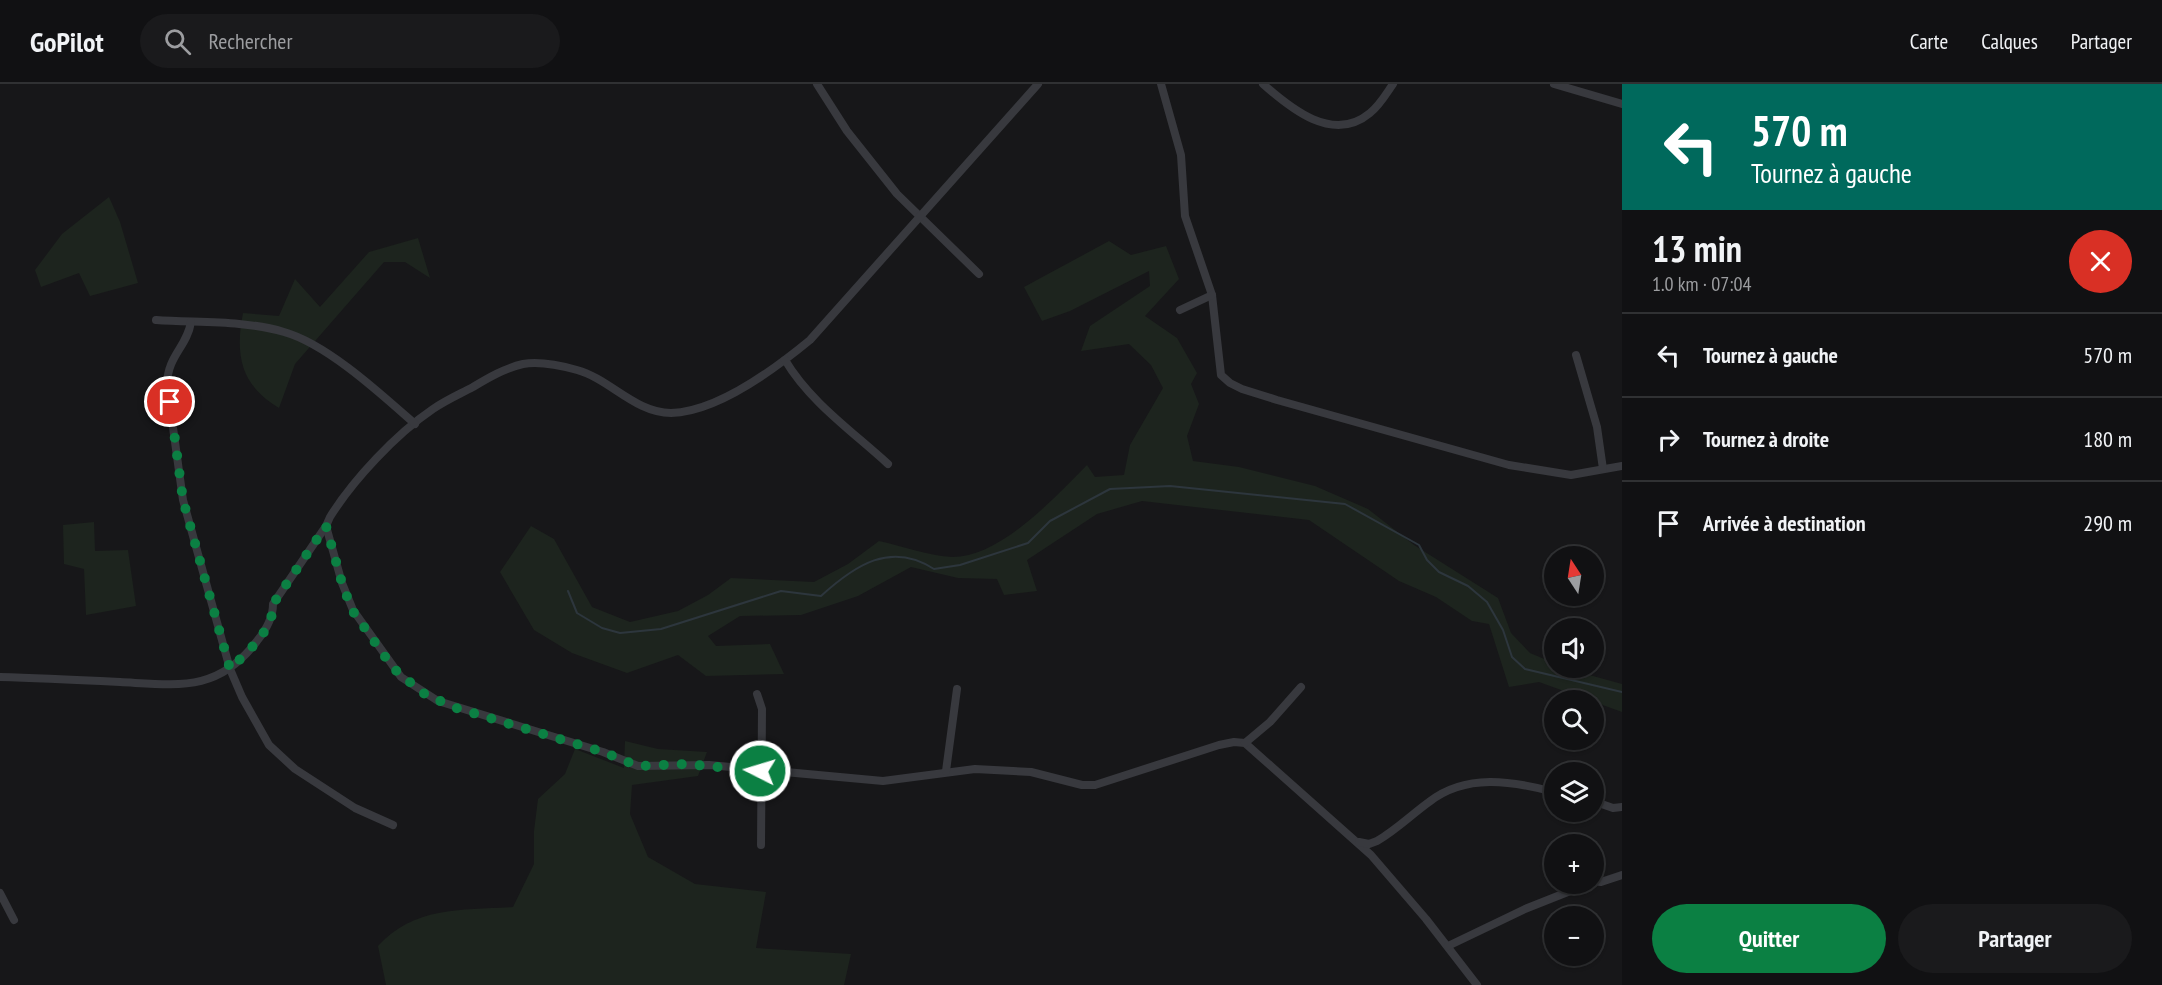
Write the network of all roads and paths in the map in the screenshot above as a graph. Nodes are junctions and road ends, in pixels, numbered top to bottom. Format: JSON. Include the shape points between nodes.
{"nodes":[{"id":1,"x":817,"y":84,"type":"edge"},
{"id":2,"x":1038,"y":84,"type":"edge"},
{"id":3,"x":1161,"y":84,"type":"edge"},
{"id":4,"x":1263,"y":84,"type":"edge"},
{"id":5,"x":1393,"y":84,"type":"edge"},
{"id":6,"x":1554,"y":84,"type":"edge"},
{"id":7,"x":1622,"y":104,"type":"edge"},
{"id":8,"x":918,"y":218,"type":"junction"},
{"id":9,"x":979,"y":274,"type":"dead end"},
{"id":10,"x":1212,"y":296,"type":"junction"},
{"id":11,"x":1180,"y":310,"type":"dead end"},
{"id":12,"x":156,"y":320,"type":"dead end"},
{"id":13,"x":191,"y":322,"type":"junction"},
{"id":14,"x":1576,"y":356,"type":"dead end"},
{"id":15,"x":785,"y":360,"type":"junction"},
{"id":16,"x":415,"y":424,"type":"junction"},
{"id":17,"x":888,"y":464,"type":"dead end"},
{"id":18,"x":1622,"y":466,"type":"edge"},
{"id":19,"x":1603,"y":469,"type":"junction"},
{"id":20,"x":326,"y":526,"type":"junction"},
{"id":21,"x":230,"y":669,"type":"junction"},
{"id":22,"x":0,"y":677,"type":"edge"},
{"id":23,"x":1301,"y":687,"type":"dead end"},
{"id":24,"x":957,"y":689,"type":"dead end"},
{"id":25,"x":758,"y":694,"type":"dead end"},
{"id":26,"x":1245,"y":743,"type":"junction"},
{"id":27,"x":760,"y":771,"type":"junction"},
{"id":28,"x":946,"y":771,"type":"junction"},
{"id":29,"x":1544,"y":790,"type":"edge"},
{"id":30,"x":1604,"y":805,"type":"edge"},
{"id":31,"x":1622,"y":807,"type":"edge"},
{"id":32,"x":393,"y":825,"type":"dead end"},
{"id":33,"x":1357,"y":842,"type":"junction"},
{"id":34,"x":761,"y":845,"type":"dead end"},
{"id":35,"x":1622,"y":875,"type":"edge"},
{"id":36,"x":1604,"y":881,"type":"edge"},
{"id":37,"x":0,"y":893,"type":"edge"},
{"id":38,"x":1563,"y":894,"type":"edge"},
{"id":39,"x":14,"y":920,"type":"dead end"},
{"id":40,"x":1448,"y":946,"type":"junction"},
{"id":41,"x":1477,"y":985,"type":"edge"}],
"edges":[{"from":1,"to":8,"type":"street","via":[[847,130]]},
{"from":2,"to":8,"type":"street"},
{"from":3,"to":10,"type":"street","via":[[1181,155],[1185,216]]},
{"from":4,"to":5,"type":"street","via":[[1308,119],[1329,124],[1357,121],[1369,115]]},
{"from":6,"to":7,"type":"street"},
{"from":8,"to":9,"type":"street"},
{"from":8,"to":15,"type":"street","via":[[832,317]]},
{"from":10,"to":11,"type":"street"},
{"from":10,"to":19,"type":"street","via":[[1218,365],[1224,380],[1242,389],[1509,465],[1571,475]]},
{"from":12,"to":13,"type":"street"},
{"from":13,"to":16,"type":"street","via":[[284,332],[362,377]]},
{"from":13,"to":21,"type":"street","via":[[190,332],[168,367],[167,384],[183,500]]},
{"from":14,"to":19,"type":"street","via":[[1598,427]]},
{"from":15,"to":16,"type":"street","via":[[707,405],[672,413],[650,410],[580,371],[546,364],[520,365],[446,401]]},
{"from":15,"to":17,"type":"street","via":[[812,397]]},
{"from":16,"to":20,"type":"street","via":[[361,478]]},
{"from":18,"to":19,"type":"street"},
{"from":20,"to":21,"type":"street","via":[[273,604],[274,614],[259,638]]},
{"from":20,"to":27,"type":"street","via":[[352,610],[393,668],[423,693],[453,707],[638,766],[685,764]]},
{"from":21,"to":22,"type":"street","via":[[207,680],[174,686]]},
{"from":21,"to":32,"type":"street","via":[[269,745],[295,769],[355,808]]},
{"from":23,"to":26,"type":"street"},
{"from":24,"to":28,"type":"street"},
{"from":25,"to":27,"type":"street","via":[[762,710]]},
{"from":26,"to":28,"type":"street","via":[[1234,742],[1182,755],[1095,785],[1031,772]]},
{"from":26,"to":33,"type":"street"},
{"from":27,"to":28,"type":"street","via":[[896,782]]},
{"from":27,"to":34,"type":"street"},
{"from":29,"to":33,"type":"street","via":[[1500,780],[1455,787],[1429,801],[1377,842]]},
{"from":30,"to":31,"type":"street"},
{"from":33,"to":40,"type":"street"},
{"from":35,"to":36,"type":"street"},
{"from":37,"to":39,"type":"street"},
{"from":38,"to":40,"type":"street"},
{"from":40,"to":41,"type":"street"}]}
